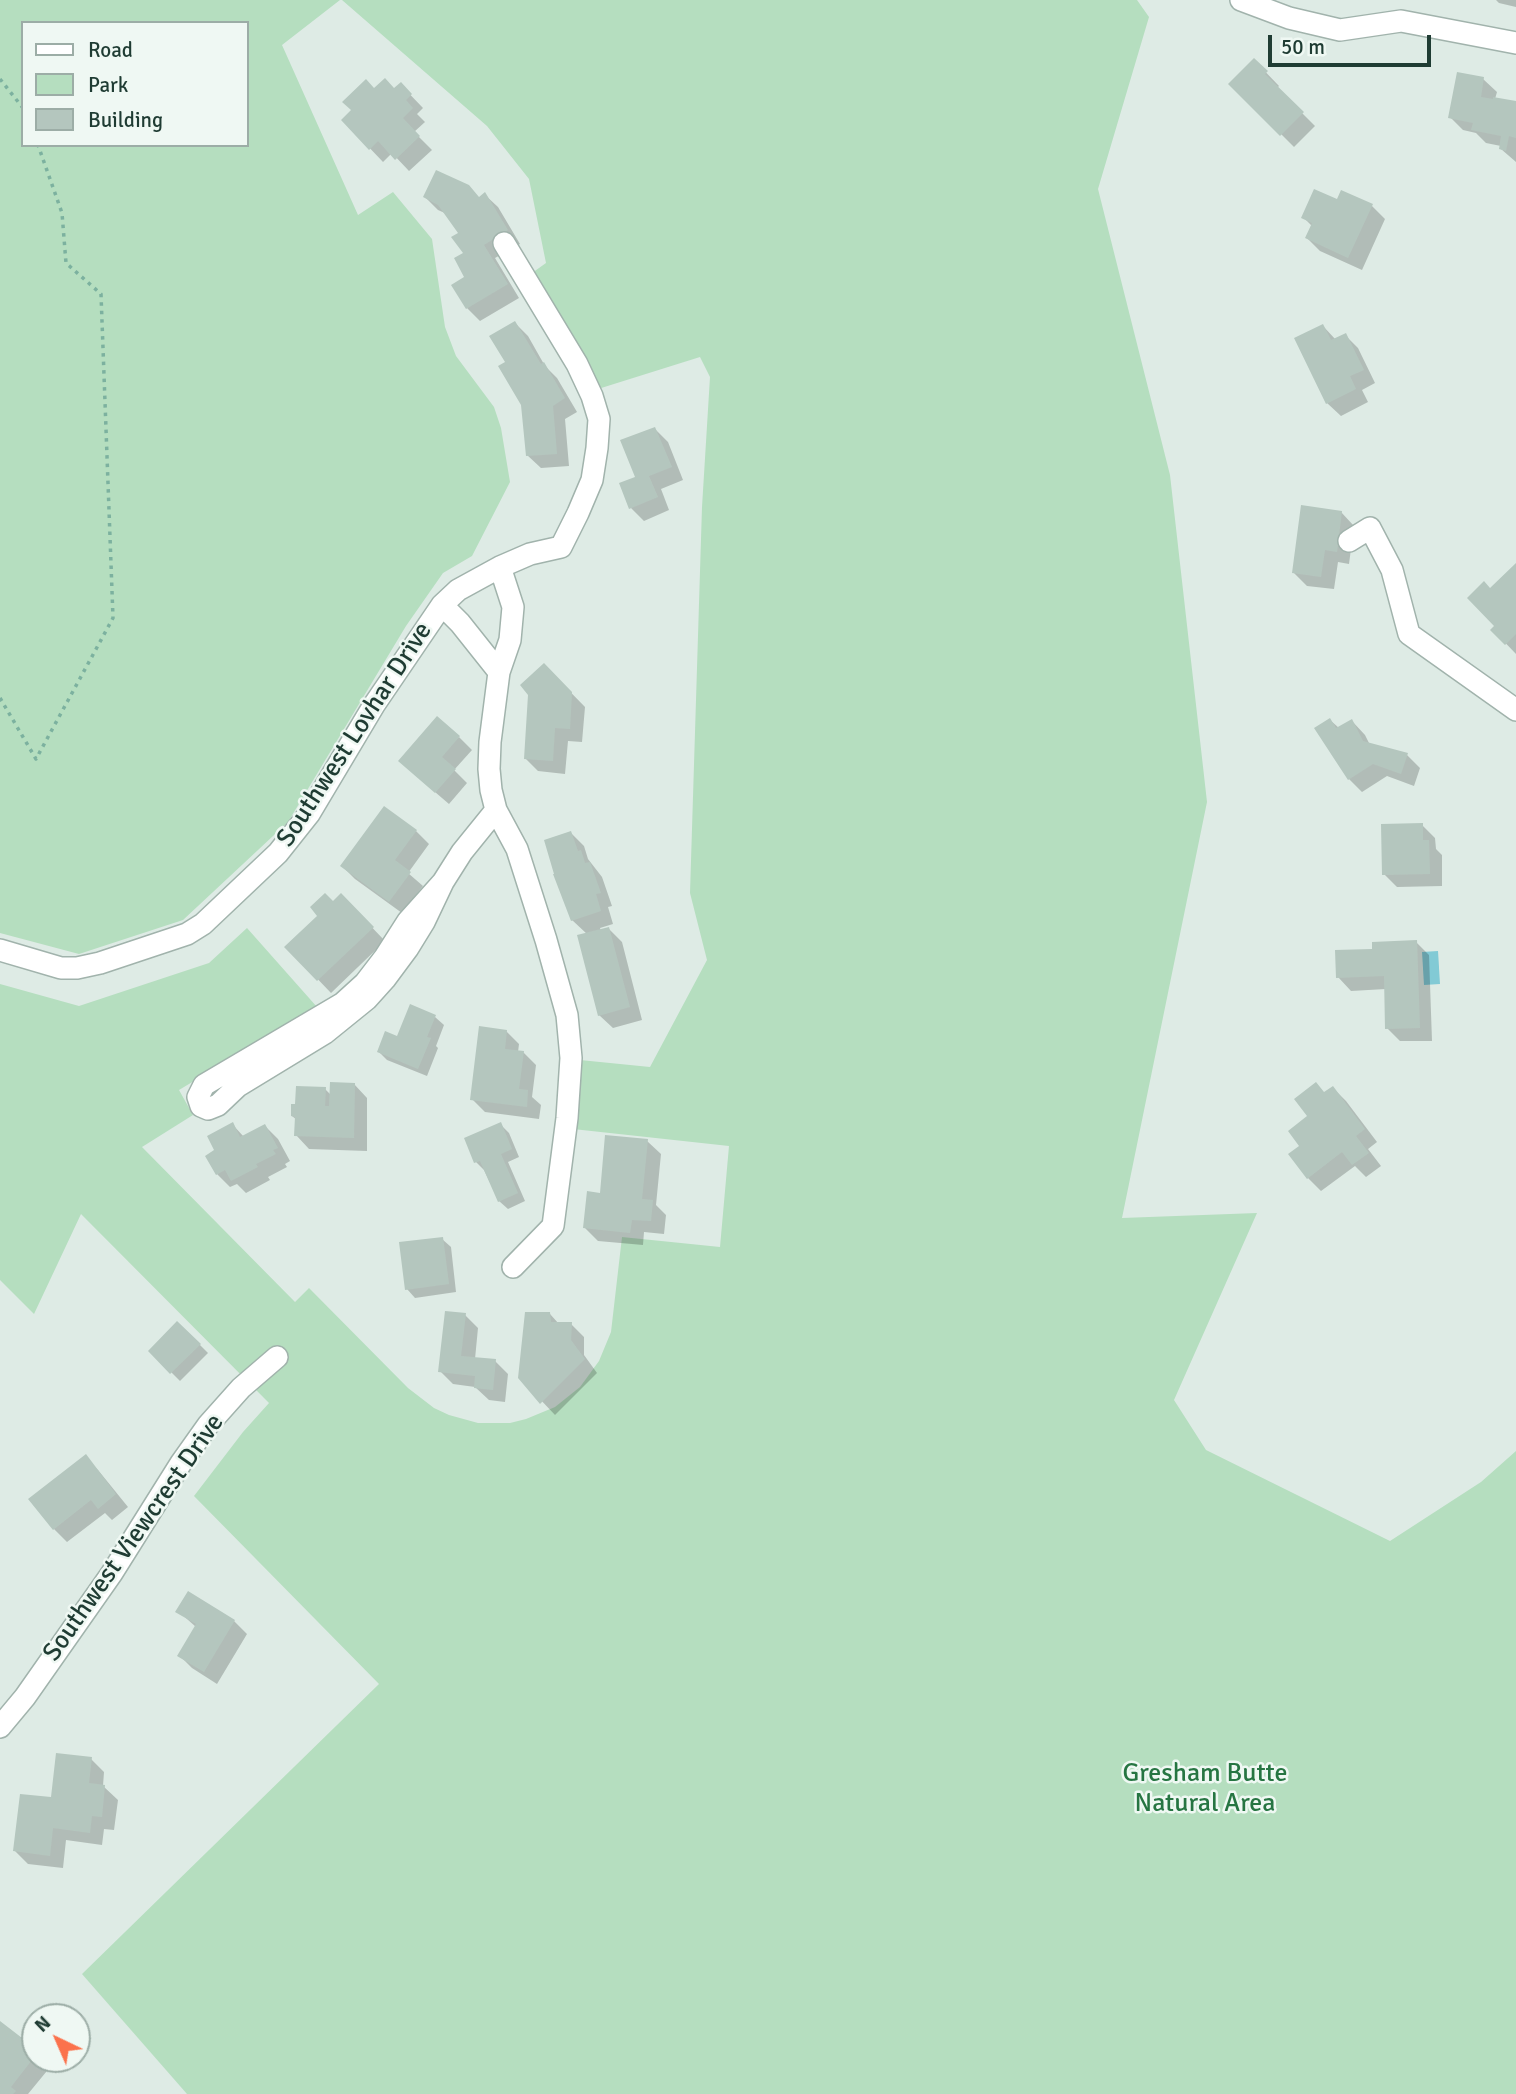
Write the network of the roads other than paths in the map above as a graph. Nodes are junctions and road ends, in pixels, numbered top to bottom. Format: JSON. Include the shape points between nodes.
{"nodes":[{"id":1,"x":1241,"y":0,"type":"edge"},
{"id":2,"x":1516,"y":43,"type":"edge"},
{"id":3,"x":504,"y":243,"type":"dead end"},
{"id":4,"x":1349,"y":541,"type":"dead end"},
{"id":5,"x":500,"y":567,"type":"junction"},
{"id":6,"x":442,"y":604,"type":"junction"},
{"id":7,"x":499,"y":672,"type":"junction"},
{"id":8,"x":1516,"y":710,"type":"edge"},
{"id":9,"x":496,"y":810,"type":"junction"},
{"id":10,"x":443,"y":882,"type":"junction"},
{"id":11,"x":0,"y":950,"type":"edge"},
{"id":12,"x":513,"y":1267,"type":"dead end"},
{"id":13,"x":277,"y":1357,"type":"dead end"},
{"id":14,"x":0,"y":1727,"type":"edge"}],
"edges":[{"from":1,"to":2,"type":"street","via":[[1340,30],[1401,21]]},
{"from":3,"to":5,"type":"street","name":"Southwest Lovhar Drive","via":[[577,364],[599,419],[592,480],[561,547]]},
{"from":4,"to":8,"type":"street","via":[[1370,528],[1392,570],[1409,634]]},
{"from":5,"to":6,"type":"street","name":"Southwest Lovhar Drive"},
{"from":5,"to":7,"type":"street","via":[[513,607],[510,640]]},
{"from":6,"to":7,"type":"street"},
{"from":6,"to":11,"type":"street","name":"Southwest Lovhar Drive","via":[[309,814],[278,853],[203,924],[187,934],[77,968],[61,968]]},
{"from":7,"to":9,"type":"street","via":[[489,769]]},
{"from":9,"to":10,"type":"street"},
{"from":9,"to":12,"type":"street","via":[[517,849],[546,940],[567,1014],[571,1058],[553,1226]]},
{"from":10,"to":10,"type":"street","via":[[365,983],[342,1003],[204,1085],[198,1097],[201,1105],[208,1109],[218,1105],[237,1086],[325,1032],[367,999],[414,939]]},
{"from":13,"to":14,"type":"street","name":"Southwest Viewcrest Drive","via":[[208,1425],[112,1573]]}]}
